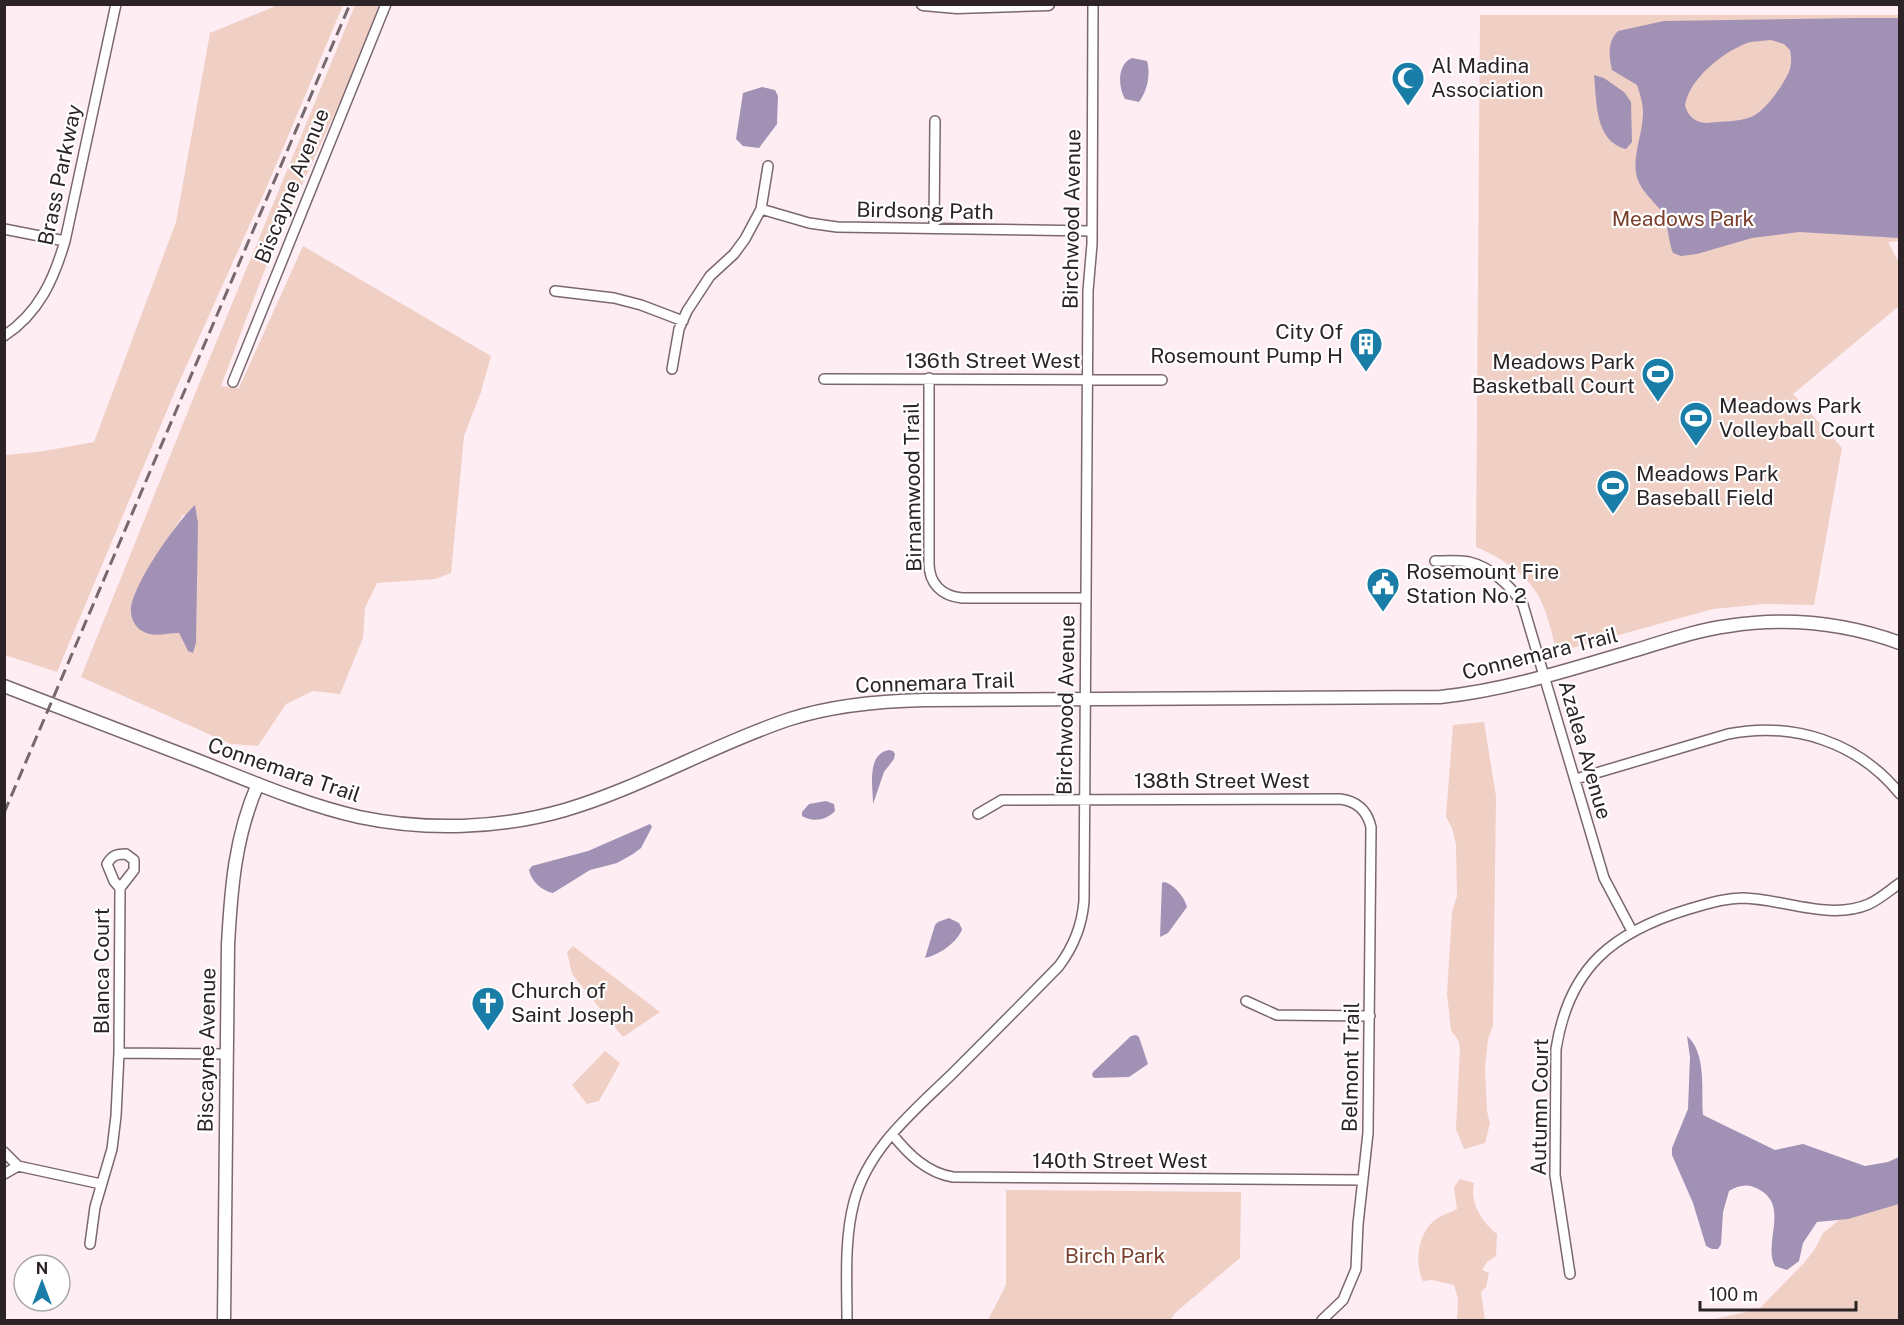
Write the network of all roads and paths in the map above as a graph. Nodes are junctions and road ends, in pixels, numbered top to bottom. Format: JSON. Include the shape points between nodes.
{"nodes":[{"id":1,"x":116,"y":4,"type":"edge"},
{"id":2,"x":386,"y":4,"type":"edge"},
{"id":3,"x":922,"y":4,"type":"edge"},
{"id":4,"x":1048,"y":4,"type":"edge"},
{"id":5,"x":1093,"y":4,"type":"edge"},
{"id":6,"x":935,"y":121,"type":"dead end"},
{"id":7,"x":768,"y":166,"type":"dead end"},
{"id":8,"x":761,"y":209,"type":"junction"},
{"id":9,"x":934,"y":228,"type":"junction"},
{"id":10,"x":4,"y":229,"type":"edge"},
{"id":11,"x":1092,"y":231,"type":"junction"},
{"id":12,"x":65,"y":241,"type":"junction"},
{"id":13,"x":555,"y":291,"type":"dead end"},
{"id":14,"x":683,"y":321,"type":"junction"},
{"id":15,"x":4,"y":336,"type":"edge"},
{"id":16,"x":672,"y":369,"type":"dead end"},
{"id":17,"x":929,"y":378,"type":"junction"},
{"id":18,"x":824,"y":379,"type":"dead end"},
{"id":19,"x":1087,"y":380,"type":"junction"},
{"id":20,"x":1162,"y":380,"type":"dead end"},
{"id":21,"x":233,"y":382,"type":"dead end"},
{"id":22,"x":1435,"y":561,"type":"dead end"},
{"id":23,"x":1085,"y":598,"type":"junction"},
{"id":24,"x":1899,"y":643,"type":"edge"},
{"id":25,"x":1545,"y":677,"type":"junction"},
{"id":26,"x":4,"y":686,"type":"edge"},
{"id":27,"x":1084,"y":699,"type":"junction"},
{"id":28,"x":1576,"y":778,"type":"junction"},
{"id":29,"x":258,"y":784,"type":"junction"},
{"id":30,"x":1899,"y":794,"type":"edge"},
{"id":31,"x":1083,"y":799,"type":"junction"},
{"id":32,"x":1358,"y":805,"type":"joint"},
{"id":33,"x":978,"y":814,"type":"dead end"},
{"id":34,"x":1899,"y":883,"type":"edge"},
{"id":35,"x":120,"y":888,"type":"dead end"},
{"id":36,"x":1632,"y":931,"type":"junction"},
{"id":37,"x":1246,"y":1001,"type":"dead end"},
{"id":38,"x":1370,"y":1016,"type":"junction"},
{"id":39,"x":119,"y":1053,"type":"junction"},
{"id":40,"x":227,"y":1054,"type":"junction"},
{"id":41,"x":892,"y":1134,"type":"junction"},
{"id":42,"x":4,"y":1152,"type":"edge"},
{"id":43,"x":18,"y":1166,"type":"junction"},
{"id":44,"x":4,"y":1174,"type":"edge"},
{"id":45,"x":1363,"y":1180,"type":"junction"},
{"id":46,"x":101,"y":1184,"type":"junction"},
{"id":47,"x":90,"y":1244,"type":"dead end"},
{"id":48,"x":1570,"y":1274,"type":"dead end"},
{"id":49,"x":224,"y":1320,"type":"edge"},
{"id":50,"x":847,"y":1320,"type":"edge"},
{"id":51,"x":1322,"y":1320,"type":"edge"}],
"edges":[{"from":1,"to":12,"type":"street","name":"Brass Parkway"},
{"from":2,"to":21,"type":"street","name":"Biscayne Avenue"},
{"from":3,"to":4,"type":"street"},
{"from":5,"to":11,"type":"street","name":"Birchwood Avenue"},
{"from":6,"to":9,"type":"street"},
{"from":7,"to":8,"type":"street"},
{"from":8,"to":9,"type":"street","name":"Birdsong Path","via":[[837,227]]},
{"from":8,"to":14,"type":"street","via":[[745,239],[703,285]]},
{"from":9,"to":11,"type":"street","name":"Birdsong Path"},
{"from":10,"to":12,"type":"street"},
{"from":11,"to":19,"type":"street","name":"Birchwood Avenue"},
{"from":12,"to":15,"type":"street","name":"Brass Parkway","via":[[44,294],[24,320]]},
{"from":13,"to":14,"type":"street","via":[[614,298]]},
{"from":14,"to":16,"type":"street"},
{"from":17,"to":18,"type":"street","name":"136th Street West"},
{"from":17,"to":19,"type":"street","name":"136th Street West"},
{"from":17,"to":23,"type":"street","name":"Birnamwood Trail","via":[[929,563],[934,584],[946,594],[962,598]]},
{"from":19,"to":20,"type":"street","name":"136th Street West"},
{"from":19,"to":23,"type":"street","name":"Birchwood Avenue"},
{"from":22,"to":25,"type":"street","name":"Azalea Avenue","via":[[1478,565],[1514,592],[1526,612]]},
{"from":23,"to":27,"type":"street","name":"Birchwood Avenue"},
{"from":24,"to":25,"type":"street","name":"Connemara Trail","via":[[1830,626],[1745,624],[1694,633]]},
{"from":25,"to":27,"type":"street","name":"Connemara Trail","via":[[1440,697]]},
{"from":25,"to":28,"type":"street","name":"Azalea Avenue"},
{"from":26,"to":29,"type":"street","name":"Connemara Trail"},
{"from":27,"to":29,"type":"street","name":"Connemara Trail","via":[[886,701],[822,711],[766,728],[575,806],[491,824],[449,826],[382,821],[323,807]]},
{"from":27,"to":31,"type":"street","name":"Birchwood Avenue"},
{"from":28,"to":30,"type":"street","via":[[1728,734],[1774,730],[1817,737],[1848,750],[1877,770]]},
{"from":28,"to":36,"type":"street","name":"Azalea Avenue","via":[[1606,885]]},
{"from":29,"to":40,"type":"street","name":"Biscayne Avenue","via":[[240,833],[230,897]]},
{"from":31,"to":32,"type":"street","name":"138th Street West","via":[[1340,799]]},
{"from":31,"to":33,"type":"street","name":"138th Street West","via":[[1002,800]]},
{"from":31,"to":41,"type":"street","name":"Birchwood Avenue","via":[[1083,909],[1073,945],[1059,966]]},
{"from":32,"to":38,"type":"street","name":"Belmont Trail","via":[[1371,826]]},
{"from":34,"to":36,"type":"street","name":"Autumn Court","via":[[1870,904],[1848,910],[1731,898],[1662,917]]},
{"from":35,"to":39,"type":"street","name":"Blanca Court"},
{"from":36,"to":48,"type":"street","name":"Autumn Court","via":[[1584,974],[1569,1000],[1559,1031],[1556,1175]]},
{"from":37,"to":38,"type":"street","via":[[1277,1015]]},
{"from":38,"to":45,"type":"street","name":"Belmont Trail"},
{"from":39,"to":40,"type":"street"},
{"from":39,"to":46,"type":"street","name":"Blanca Court","via":[[115,1131]]},
{"from":40,"to":49,"type":"street","name":"Biscayne Avenue"},
{"from":41,"to":45,"type":"street","name":"140th Street West","via":[[926,1167],[953,1177]]},
{"from":41,"to":50,"type":"street","name":"Birchwood Avenue","via":[[869,1166],[854,1202],[848,1239]]},
{"from":42,"to":43,"type":"street"},
{"from":43,"to":44,"type":"street"},
{"from":43,"to":46,"type":"street"},
{"from":45,"to":51,"type":"street","name":"Belmont Trail","via":[[1356,1269],[1342,1300]]},
{"from":46,"to":47,"type":"street","name":"Blanca Court"}]}
